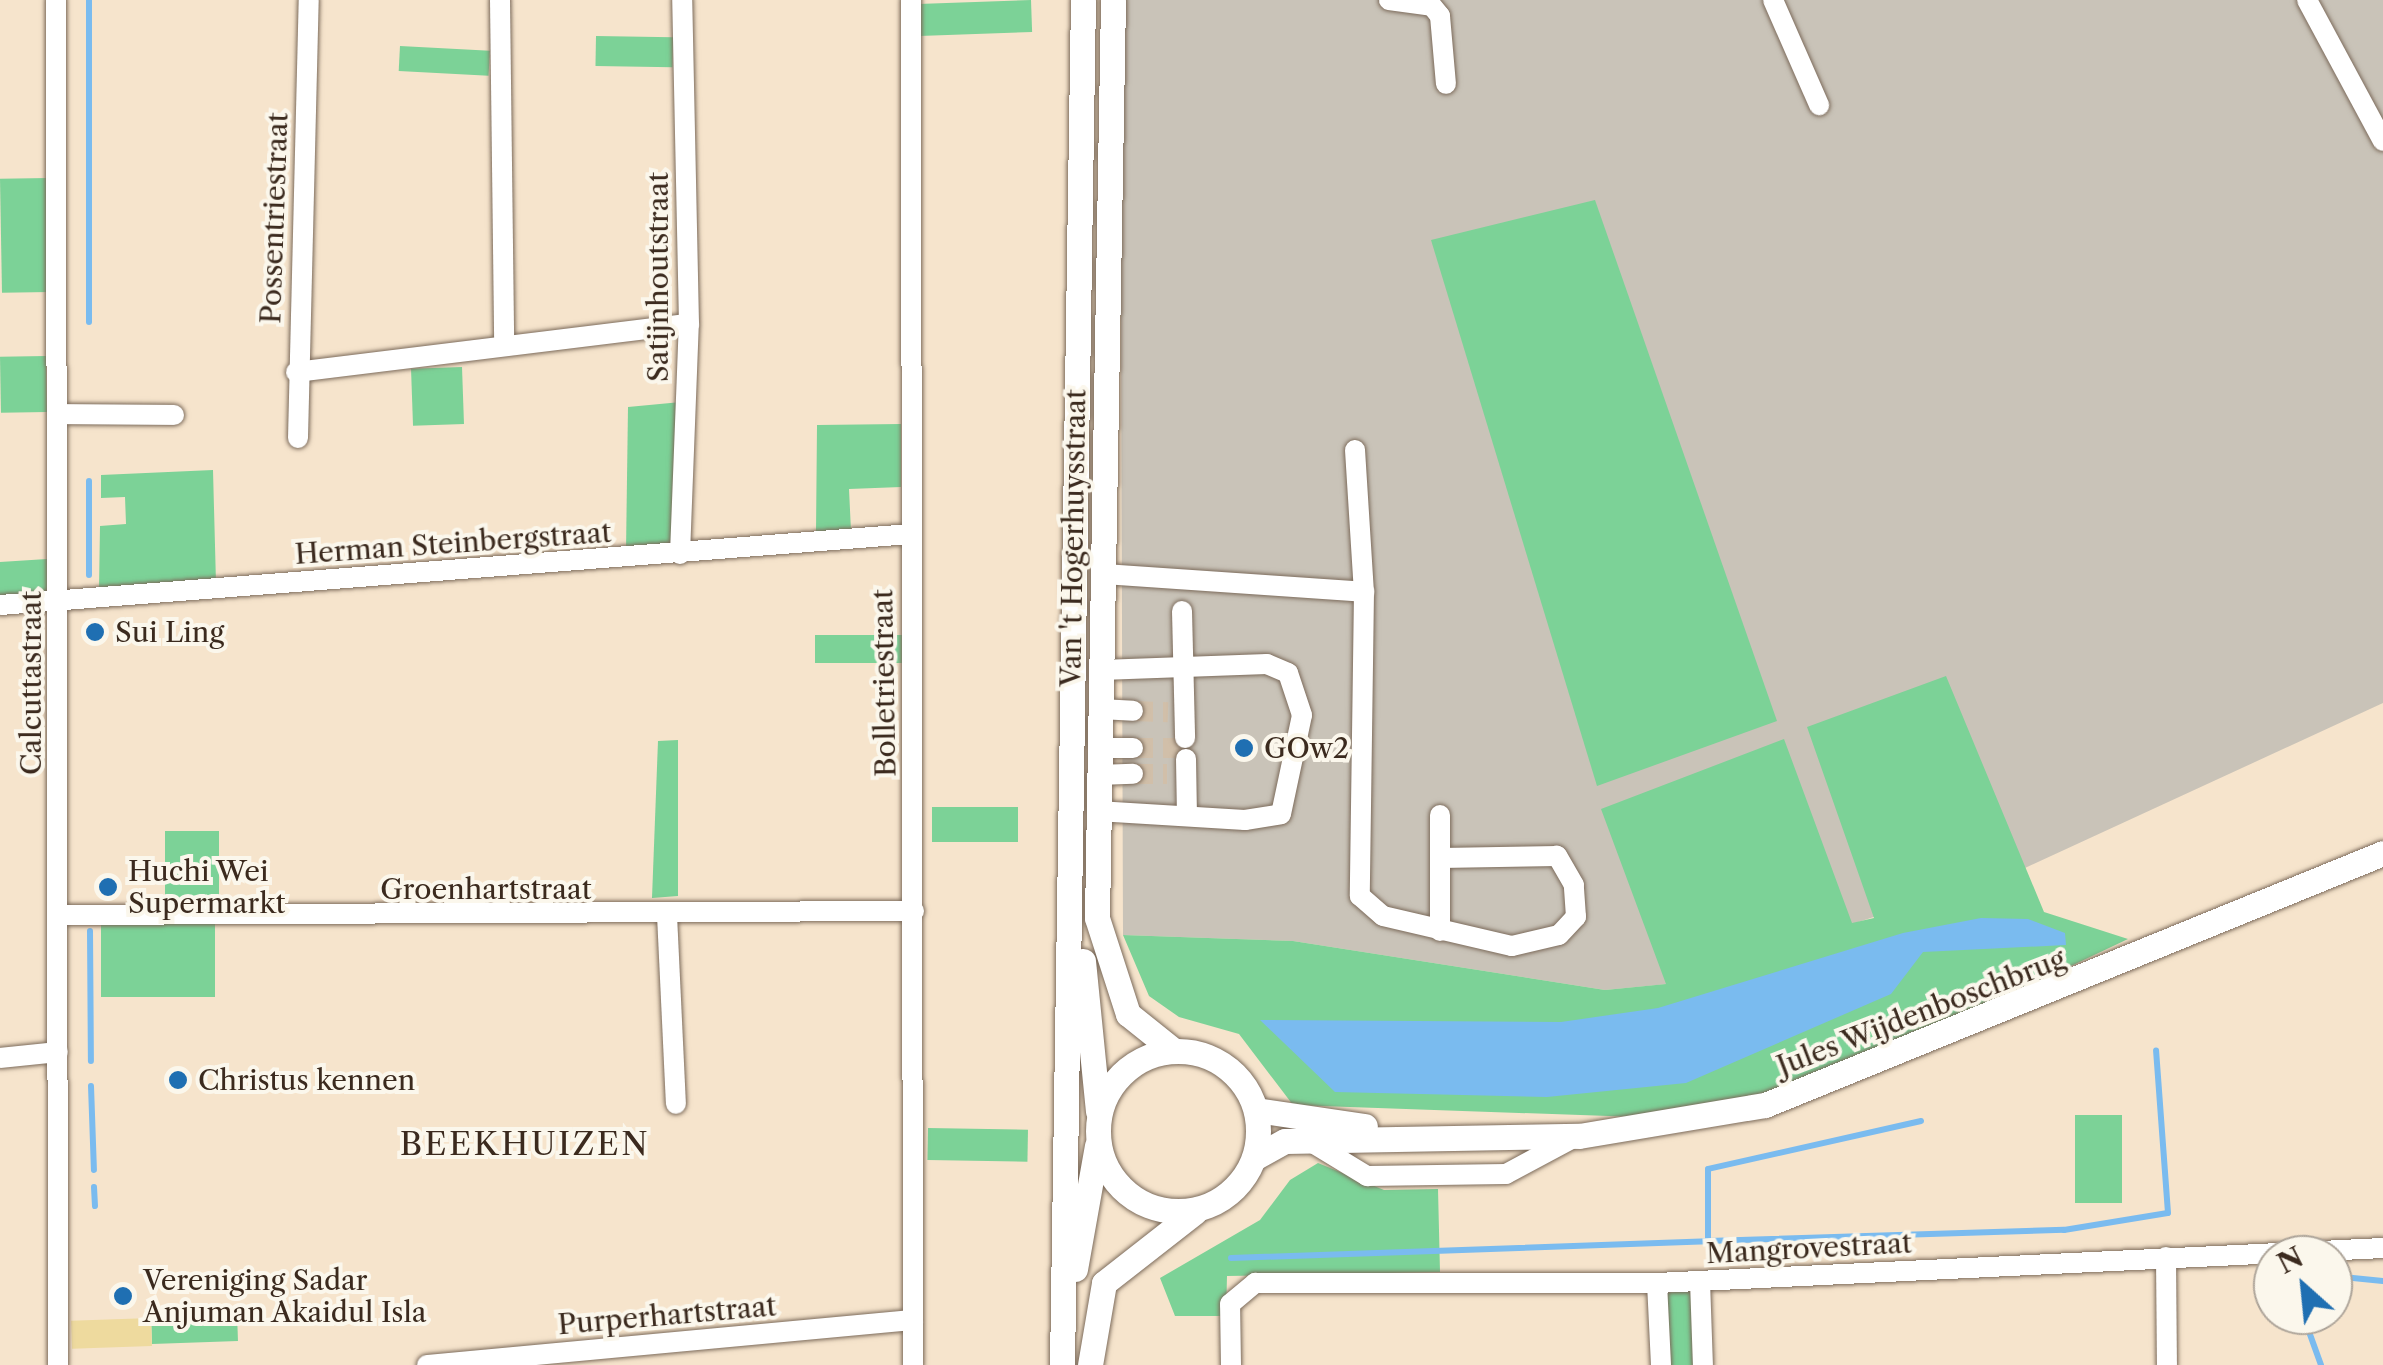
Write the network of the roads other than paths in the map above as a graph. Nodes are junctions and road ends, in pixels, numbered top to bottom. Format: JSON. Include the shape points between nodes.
{"nodes":[{"id":1,"x":56,"y":0,"type":"edge"},
{"id":2,"x":309,"y":0,"type":"edge"},
{"id":3,"x":500,"y":0,"type":"edge"},
{"id":4,"x":682,"y":0,"type":"edge"},
{"id":5,"x":911,"y":0,"type":"edge"},
{"id":6,"x":1083,"y":0,"type":"edge"},
{"id":7,"x":1113,"y":0,"type":"edge"},
{"id":8,"x":1389,"y":0,"type":"edge"},
{"id":9,"x":1773,"y":0,"type":"edge"},
{"id":10,"x":2308,"y":0,"type":"edge"},
{"id":11,"x":1446,"y":84,"type":"dead end"},
{"id":12,"x":1819,"y":105,"type":"dead end"},
{"id":13,"x":2383,"y":141,"type":"edge"},
{"id":14,"x":689,"y":324,"type":"junction"},
{"id":15,"x":504,"y":344,"type":"junction"},
{"id":16,"x":296,"y":372,"type":"junction"},
{"id":17,"x":58,"y":414,"type":"junction"},
{"id":18,"x":174,"y":415,"type":"dead end"},
{"id":19,"x":298,"y":438,"type":"dead end"},
{"id":20,"x":1355,"y":450,"type":"dead end"},
{"id":21,"x":910,"y":534,"type":"junction"},
{"id":22,"x":680,"y":554,"type":"junction"},
{"id":23,"x":1104,"y":574,"type":"junction"},
{"id":24,"x":1364,"y":592,"type":"junction"},
{"id":25,"x":58,"y":600,"type":"junction"},
{"id":26,"x":0,"y":605,"type":"edge"},
{"id":27,"x":1182,"y":612,"type":"dead end"},
{"id":28,"x":1185,"y":666,"type":"junction"},
{"id":29,"x":1101,"y":670,"type":"junction"},
{"id":30,"x":1100,"y":709,"type":"junction"},
{"id":31,"x":1133,"y":711,"type":"tunnel mouth"},
{"id":32,"x":1099,"y":748,"type":"junction"},
{"id":33,"x":1133,"y":748,"type":"tunnel mouth"},
{"id":34,"x":1133,"y":774,"type":"tunnel mouth"},
{"id":35,"x":1098,"y":775,"type":"junction"},
{"id":36,"x":1097,"y":811,"type":"junction"},
{"id":37,"x":1440,"y":815,"type":"dead end"},
{"id":38,"x":1186,"y":816,"type":"junction"},
{"id":39,"x":2383,"y":854,"type":"edge"},
{"id":40,"x":1441,"y":858,"type":"junction"},
{"id":41,"x":1071,"y":890,"type":"junction"},
{"id":42,"x":914,"y":911,"type":"junction"},
{"id":43,"x":58,"y":915,"type":"junction"},
{"id":44,"x":667,"y":915,"type":"junction"},
{"id":45,"x":1440,"y":932,"type":"junction"},
{"id":46,"x":1173,"y":1050,"type":"junction"},
{"id":47,"x":58,"y":1052,"type":"junction"},
{"id":48,"x":0,"y":1058,"type":"edge"},
{"id":49,"x":676,"y":1104,"type":"dead end"},
{"id":50,"x":1256,"y":1110,"type":"junction"},
{"id":51,"x":1098,"y":1122,"type":"junction"},
{"id":52,"x":1459,"y":1135,"type":"junction"},
{"id":53,"x":1579,"y":1136,"type":"junction"},
{"id":54,"x":1311,"y":1142,"type":"junction"},
{"id":55,"x":1254,"y":1158,"type":"junction"},
{"id":56,"x":1200,"y":1209,"type":"junction"},
{"id":57,"x":2383,"y":1248,"type":"edge"},
{"id":58,"x":2166,"y":1257,"type":"junction"},
{"id":59,"x":1700,"y":1281,"type":"junction"},
{"id":60,"x":1657,"y":1283,"type":"junction"},
{"id":61,"x":1064,"y":1317,"type":"junction"},
{"id":62,"x":913,"y":1320,"type":"junction"},
{"id":63,"x":58,"y":1365,"type":"edge"},
{"id":64,"x":427,"y":1365,"type":"edge"},
{"id":65,"x":913,"y":1365,"type":"edge"},
{"id":66,"x":1062,"y":1365,"type":"edge"},
{"id":67,"x":1090,"y":1365,"type":"edge"},
{"id":68,"x":1231,"y":1365,"type":"edge"},
{"id":69,"x":1660,"y":1365,"type":"edge"},
{"id":70,"x":1703,"y":1365,"type":"edge"},
{"id":71,"x":2168,"y":1365,"type":"edge"}],
"edges":[{"from":1,"to":17,"type":"street","name":"Calcuttastraat"},
{"from":2,"to":16,"type":"street","name":"Possentriestraat"},
{"from":3,"to":15,"type":"street"},
{"from":4,"to":14,"type":"street","name":"Satijnhoutstraat"},
{"from":5,"to":21,"type":"street","name":"Bolletriestraat"},
{"from":6,"to":41,"type":"main road","name":"Van 't Hogerhuysstraat"},
{"from":7,"to":23,"type":"main road","name":"Van 't Hogerhuysstraat"},
{"from":8,"to":11,"type":"street","via":[[1432,6],[1440,16]]},
{"from":9,"to":12,"type":"street"},
{"from":10,"to":13,"type":"street"},
{"from":14,"to":15,"type":"street"},
{"from":14,"to":22,"type":"street","name":"Satijnhoutstraat"},
{"from":15,"to":16,"type":"street"},
{"from":16,"to":19,"type":"street","name":"Possentriestraat"},
{"from":17,"to":18,"type":"street"},
{"from":17,"to":25,"type":"street","name":"Calcuttastraat"},
{"from":20,"to":24,"type":"street"},
{"from":21,"to":22,"type":"street","name":"Herman Steinbergstraat"},
{"from":21,"to":42,"type":"street","name":"Bolletriestraat"},
{"from":22,"to":25,"type":"street","name":"Herman Steinbergstraat"},
{"from":23,"to":24,"type":"street"},
{"from":23,"to":29,"type":"main road","name":"Van 't Hogerhuysstraat"},
{"from":24,"to":45,"type":"street","via":[[1360,896],[1383,916]]},
{"from":25,"to":26,"type":"street","name":"Herman Steinbergstraat"},
{"from":25,"to":43,"type":"street","name":"Calcuttastraat"},
{"from":27,"to":28,"type":"street"},
{"from":28,"to":29,"type":"street"},
{"from":28,"to":38,"type":"street","via":[[1177,712]]},
{"from":28,"to":38,"type":"street","via":[[1267,664],[1288,673],[1302,714],[1281,814]]},
{"from":29,"to":30,"type":"main road","name":"Van 't Hogerhuysstraat"},
{"from":30,"to":31,"type":"street"},
{"from":30,"to":32,"type":"main road","name":"Van 't Hogerhuysstraat"},
{"from":32,"to":33,"type":"street"},
{"from":32,"to":35,"type":"main road","name":"Van 't Hogerhuysstraat"},
{"from":34,"to":35,"type":"street"},
{"from":35,"to":36,"type":"main road","name":"Van 't Hogerhuysstraat"},
{"from":36,"to":38,"type":"street"},
{"from":36,"to":46,"type":"main road","name":"Van 't Hogerhuysstraat","via":[[1097,918],[1128,1014]]},
{"from":37,"to":40,"type":"street"},
{"from":39,"to":53,"type":"main road","name":"Jules Wijdenboschbrug","via":[[1975,1026],[1765,1106]]},
{"from":40,"to":45,"type":"street"},
{"from":40,"to":45,"type":"street","via":[[1557,856],[1574,885],[1576,916],[1560,935],[1512,946]]},
{"from":41,"to":51,"type":"main road","name":"Van 't Hogerhuysstraat"},
{"from":41,"to":61,"type":"main road","name":"Van 't Hogerhuysstraat"},
{"from":42,"to":44,"type":"street","name":"Groenhartstraat"},
{"from":42,"to":62,"type":"street","name":"Bolletriestraat"},
{"from":43,"to":44,"type":"street","name":"Groenhartstraat"},
{"from":43,"to":47,"type":"street","name":"Calcuttastraat"},
{"from":44,"to":49,"type":"street"},
{"from":46,"to":50,"type":"main road","via":[[1231,1070]]},
{"from":46,"to":51,"type":"main road","via":[[1126,1071]]},
{"from":47,"to":48,"type":"street"},
{"from":47,"to":63,"type":"street","name":"Calcuttastraat"},
{"from":50,"to":52,"type":"main road","name":"Jules Wijdenboschbrug"},
{"from":50,"to":55,"type":"main road"},
{"from":51,"to":56,"type":"main road","via":[[1102,1156],[1130,1195],[1151,1207]]},
{"from":51,"to":61,"type":"main road","name":"Van 't Hogerhuysstraat"},
{"from":52,"to":53,"type":"main road","name":"Jules Wijdenboschbrug"},
{"from":52,"to":54,"type":"main road","name":"Jules Wijdenboschbrug"},
{"from":53,"to":54,"type":"street","via":[[1506,1174],[1367,1176]]},
{"from":54,"to":55,"type":"main road","name":"Jules Wijdenboschbrug","via":[[1285,1141]]},
{"from":55,"to":56,"type":"main road","via":[[1233,1190]]},
{"from":56,"to":67,"type":"main road","via":[[1104,1283]]},
{"from":57,"to":58,"type":"street","name":"Mangrovestraat"},
{"from":58,"to":59,"type":"street","name":"Mangrovestraat"},
{"from":58,"to":71,"type":"street"},
{"from":59,"to":60,"type":"street","name":"Mangrovestraat"},
{"from":59,"to":70,"type":"street"},
{"from":60,"to":68,"type":"street","name":"Mangrovestraat","via":[[1256,1283],[1230,1304]]},
{"from":60,"to":69,"type":"street"},
{"from":61,"to":66,"type":"main road","name":"Van 't Hogerhuysstraat"},
{"from":62,"to":64,"type":"street","name":"Purperhartstraat"},
{"from":62,"to":65,"type":"street","name":"Bolletriestraat"}]}
